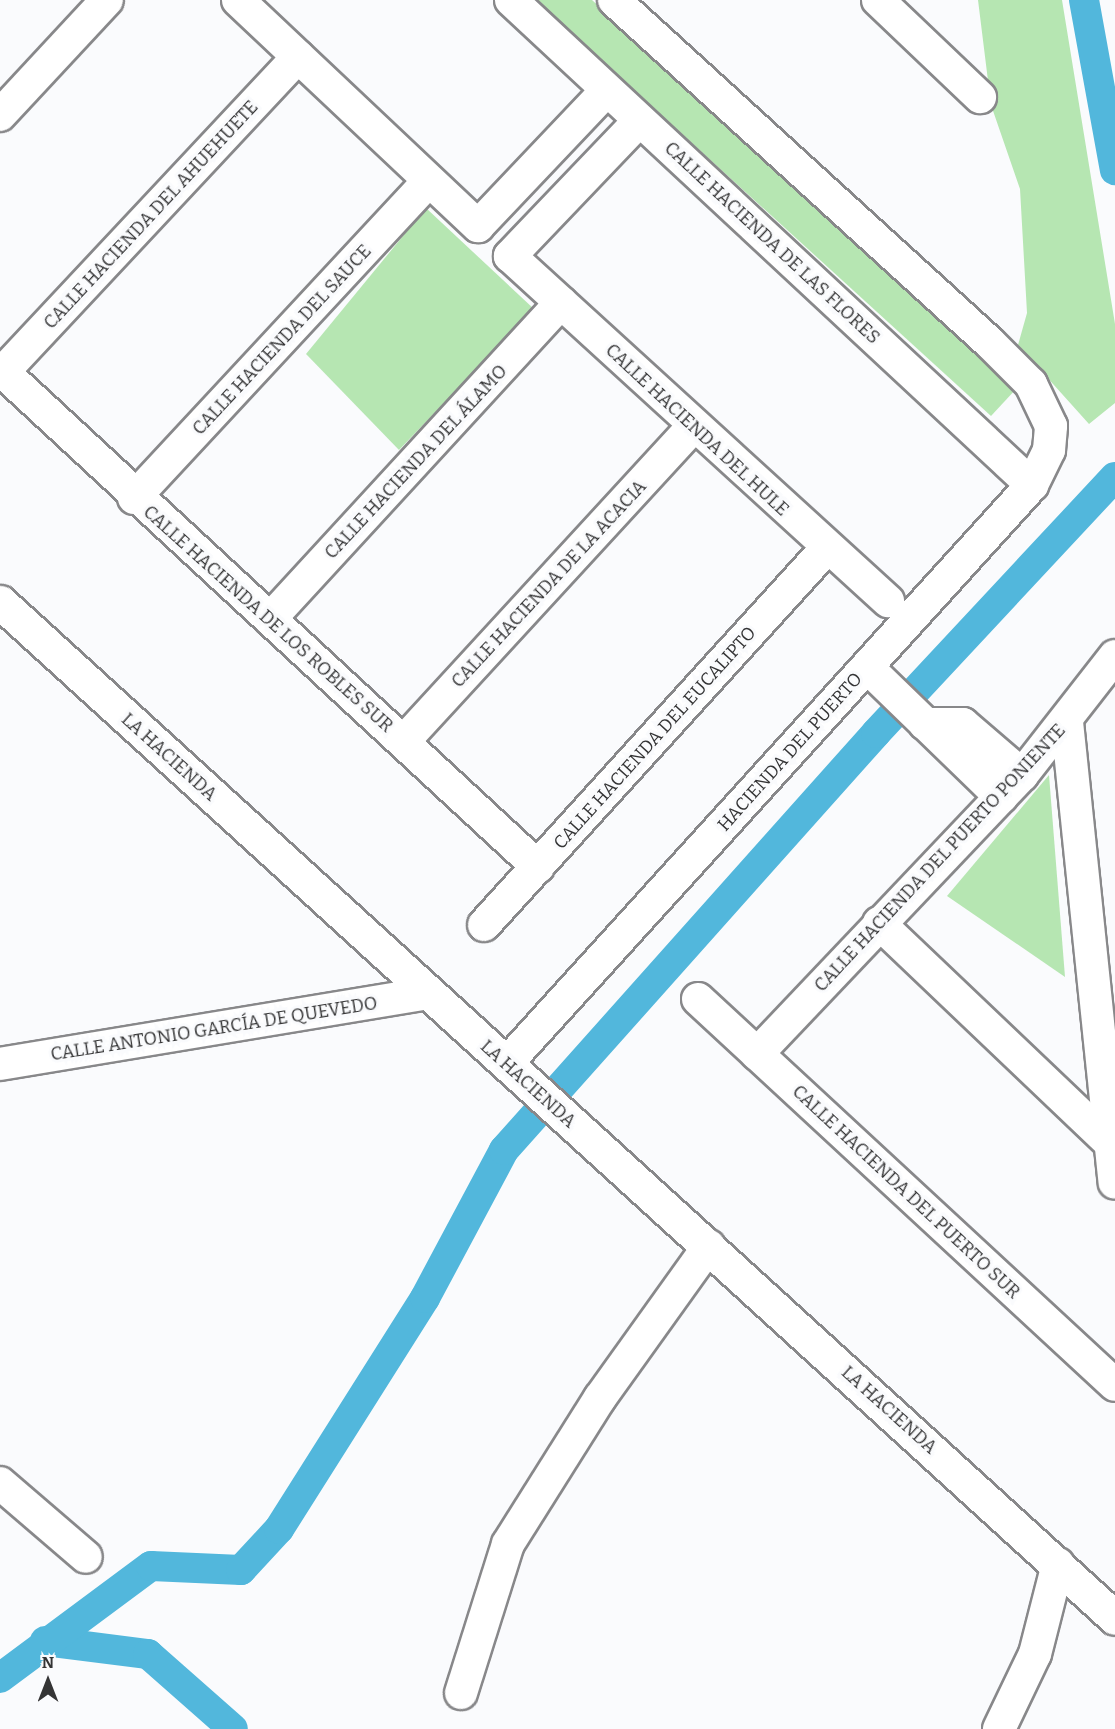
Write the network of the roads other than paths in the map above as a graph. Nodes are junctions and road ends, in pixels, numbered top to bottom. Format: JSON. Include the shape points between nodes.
{"nodes":[{"id":1,"x":107,"y":0,"type":"edge"},
{"id":2,"x":238,"y":0,"type":"edge"},
{"id":3,"x":511,"y":0,"type":"edge"},
{"id":4,"x":615,"y":0,"type":"edge"},
{"id":5,"x":878,"y":0,"type":"edge"},
{"id":6,"x":298,"y":57,"type":"junction"},
{"id":7,"x":606,"y":91,"type":"junction"},
{"id":8,"x":980,"y":97,"type":"dead end"},
{"id":9,"x":0,"y":115,"type":"edge"},
{"id":10,"x":639,"y":120,"type":"junction"},
{"id":11,"x":429,"y":181,"type":"junction"},
{"id":12,"x":561,"y":303,"type":"junction"},
{"id":13,"x":2,"y":371,"type":"edge"},
{"id":14,"x":693,"y":427,"type":"junction"},
{"id":15,"x":1032,"y":485,"type":"junction"},
{"id":16,"x":134,"y":498,"type":"junction"},
{"id":17,"x":825,"y":550,"type":"junction"},
{"id":18,"x":888,"y":601,"type":"dead end"},
{"id":19,"x":0,"y":602,"type":"edge"},
{"id":20,"x":270,"y":619,"type":"junction"},
{"id":21,"x":1115,"y":656,"type":"edge"},
{"id":22,"x":867,"y":668,"type":"junction"},
{"id":23,"x":1067,"y":722,"type":"junction"},
{"id":24,"x":404,"y":741,"type":"junction"},
{"id":25,"x":1011,"y":786,"type":"junction"},
{"id":26,"x":538,"y":867,"type":"junction"},
{"id":27,"x":879,"y":923,"type":"junction"},
{"id":28,"x":484,"y":925,"type":"dead end"},
{"id":29,"x":428,"y":993,"type":"junction"},
{"id":30,"x":698,"y":999,"type":"dead end"},
{"id":31,"x":757,"y":1054,"type":"junction"},
{"id":32,"x":0,"y":1064,"type":"edge"},
{"id":33,"x":507,"y":1065,"type":"junction"},
{"id":34,"x":1111,"y":1144,"type":"junction"},
{"id":35,"x":1115,"y":1183,"type":"edge"},
{"id":36,"x":709,"y":1246,"type":"junction"},
{"id":37,"x":1115,"y":1385,"type":"edge"},
{"id":38,"x":0,"y":1483,"type":"edge"},
{"id":39,"x":86,"y":1557,"type":"dead end"},
{"id":40,"x":1058,"y":1564,"type":"junction"},
{"id":41,"x":1115,"y":1618,"type":"edge"},
{"id":42,"x":461,"y":1693,"type":"dead end"},
{"id":43,"x":999,"y":1729,"type":"edge"}],
"edges":[{"from":1,"to":9,"type":"street"},
{"from":2,"to":6,"type":"street"},
{"from":3,"to":7,"type":"street","name":"CALLE HACIENDA DE LAS FLORES"},
{"from":4,"to":15,"type":"street","name":"HACIENDA DEL PUERTO","via":[[1031,384],[1051,426],[1049,450]]},
{"from":5,"to":8,"type":"street"},
{"from":6,"to":11,"type":"street"},
{"from":6,"to":13,"type":"street","name":"CALLE HACIENDA DEL AHUEHUETE"},
{"from":7,"to":10,"type":"street","name":"CALLE HACIENDA DE LAS FLORES"},
{"from":7,"to":11,"type":"street","via":[[478,226]]},
{"from":10,"to":12,"type":"street","name":"CALLE HACIENDA DEL HULE","via":[[510,255]]},
{"from":10,"to":15,"type":"street","name":"CALLE HACIENDA DE LAS FLORES"},
{"from":11,"to":16,"type":"street","name":"CALLE HACIENDA DEL SAUCE"},
{"from":12,"to":14,"type":"street","name":"CALLE HACIENDA DEL HULE"},
{"from":12,"to":20,"type":"street","name":"CALLE HACIENDA DEL ÁLAMO"},
{"from":13,"to":16,"type":"street","name":"CALLE HACIENDA DE LOS ROBLES SUR"},
{"from":14,"to":17,"type":"street","name":"CALLE HACIENDA DEL HULE"},
{"from":14,"to":24,"type":"street","name":"CALLE HACIENDA DE LA ACACIA"},
{"from":15,"to":22,"type":"street","name":"HACIENDA DEL PUERTO"},
{"from":16,"to":20,"type":"street","name":"CALLE HACIENDA DE LOS ROBLES SUR"},
{"from":17,"to":18,"type":"street","name":"CALLE HACIENDA DEL HULE"},
{"from":17,"to":26,"type":"street","name":"CALLE HACIENDA DEL EUCALIPTO"},
{"from":19,"to":29,"type":"street","name":"LA HACIENDA"},
{"from":20,"to":24,"type":"street","name":"CALLE HACIENDA DE LOS ROBLES SUR"},
{"from":21,"to":23,"type":"street","name":"CALLE HACIENDA DEL PUERTO PONIENTE"},
{"from":22,"to":25,"type":"street","via":[[925,724],[963,724]]},
{"from":22,"to":33,"type":"street","name":"HACIENDA DEL PUERTO"},
{"from":23,"to":25,"type":"street","name":"CALLE HACIENDA DEL PUERTO PONIENTE"},
{"from":23,"to":34,"type":"street"},
{"from":24,"to":26,"type":"street","name":"CALLE HACIENDA DE LOS ROBLES SUR"},
{"from":25,"to":27,"type":"street","name":"CALLE HACIENDA DEL PUERTO PONIENTE"},
{"from":26,"to":28,"type":"street","name":"CALLE HACIENDA DEL EUCALIPTO"},
{"from":27,"to":31,"type":"street","name":"CALLE HACIENDA DEL PUERTO PONIENTE"},
{"from":27,"to":34,"type":"street"},
{"from":29,"to":32,"type":"street","name":"CALLE ANTONIO GARCÍA DE QUEVEDO"},
{"from":29,"to":33,"type":"street","name":"LA HACIENDA"},
{"from":30,"to":31,"type":"street","name":"CALLE HACIENDA DEL PUERTO SUR"},
{"from":31,"to":37,"type":"street","name":"CALLE HACIENDA DEL PUERTO SUR"},
{"from":33,"to":36,"type":"street","name":"LA HACIENDA"},
{"from":34,"to":35,"type":"street"},
{"from":36,"to":40,"type":"street","name":"LA HACIENDA"},
{"from":36,"to":42,"type":"street","via":[[600,1398],[508,1544]]},
{"from":38,"to":39,"type":"street"},
{"from":40,"to":41,"type":"street","name":"LA HACIENDA"},
{"from":40,"to":43,"type":"street","via":[[1035,1654]]}]}
